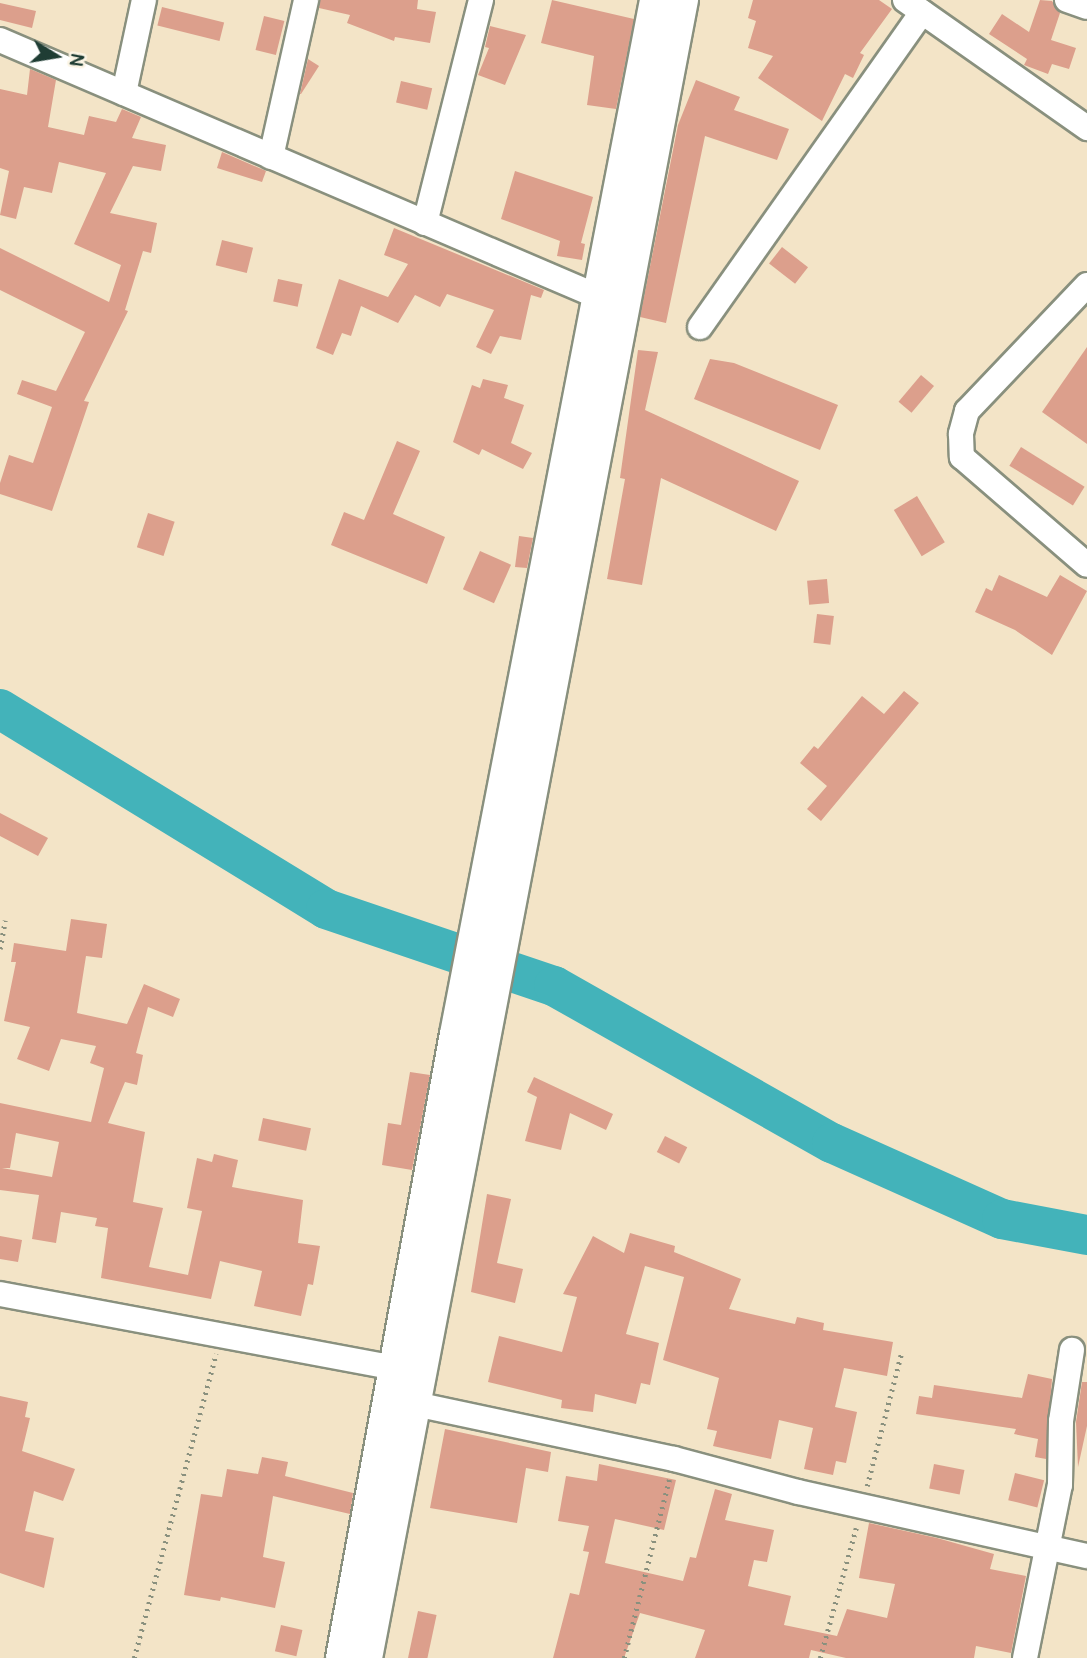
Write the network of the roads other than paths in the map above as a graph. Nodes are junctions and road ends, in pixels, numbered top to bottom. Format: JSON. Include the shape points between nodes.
{"nodes":[{"id":1,"x":144,"y":0,"type":"edge"},
{"id":2,"x":306,"y":0,"type":"edge"},
{"id":3,"x":481,"y":0,"type":"edge"},
{"id":4,"x":656,"y":0,"type":"edge"},
{"id":5,"x":682,"y":0,"type":"edge"},
{"id":6,"x":1067,"y":0,"type":"edge"},
{"id":7,"x":914,"y":6,"type":"edge"},
{"id":8,"x":1087,"y":7,"type":"edge"},
{"id":9,"x":0,"y":40,"type":"edge"},
{"id":10,"x":124,"y":93,"type":"junction"},
{"id":11,"x":1087,"y":128,"type":"edge"},
{"id":12,"x":271,"y":157,"type":"junction"},
{"id":13,"x":425,"y":223,"type":"junction"},
{"id":14,"x":1087,"y":285,"type":"edge"},
{"id":15,"x":598,"y":297,"type":"junction"},
{"id":16,"x":700,"y":327,"type":"dead end"},
{"id":17,"x":1087,"y":565,"type":"edge"},
{"id":18,"x":514,"y":811,"type":"junction"},
{"id":19,"x":0,"y":1294,"type":"edge"},
{"id":20,"x":1072,"y":1350,"type":"dead end"},
{"id":21,"x":408,"y":1371,"type":"junction"},
{"id":22,"x":415,"y":1404,"type":"junction"},
{"id":23,"x":1050,"y":1549,"type":"junction"},
{"id":24,"x":1087,"y":1556,"type":"edge"},
{"id":25,"x":342,"y":1658,"type":"edge"},
{"id":26,"x":366,"y":1658,"type":"edge"},
{"id":27,"x":1026,"y":1658,"type":"edge"}],
"edges":[{"from":1,"to":10,"type":"street"},
{"from":2,"to":12,"type":"street"},
{"from":3,"to":13,"type":"street"},
{"from":4,"to":15,"type":"main road"},
{"from":5,"to":18,"type":"main road"},
{"from":6,"to":8,"type":"street"},
{"from":7,"to":11,"type":"street"},
{"from":7,"to":16,"type":"street"},
{"from":9,"to":10,"type":"street"},
{"from":10,"to":12,"type":"street"},
{"from":12,"to":13,"type":"street"},
{"from":13,"to":15,"type":"street"},
{"from":14,"to":17,"type":"street","via":[[967,411],[961,434],[962,457]]},
{"from":15,"to":18,"type":"main road"},
{"from":18,"to":21,"type":"main road"},
{"from":19,"to":21,"type":"street"},
{"from":20,"to":23,"type":"street"},
{"from":21,"to":22,"type":"main road"},
{"from":21,"to":25,"type":"main road"},
{"from":22,"to":23,"type":"street","via":[[674,1459]]},
{"from":22,"to":26,"type":"main road"},
{"from":23,"to":24,"type":"street"},
{"from":23,"to":27,"type":"street"}]}
